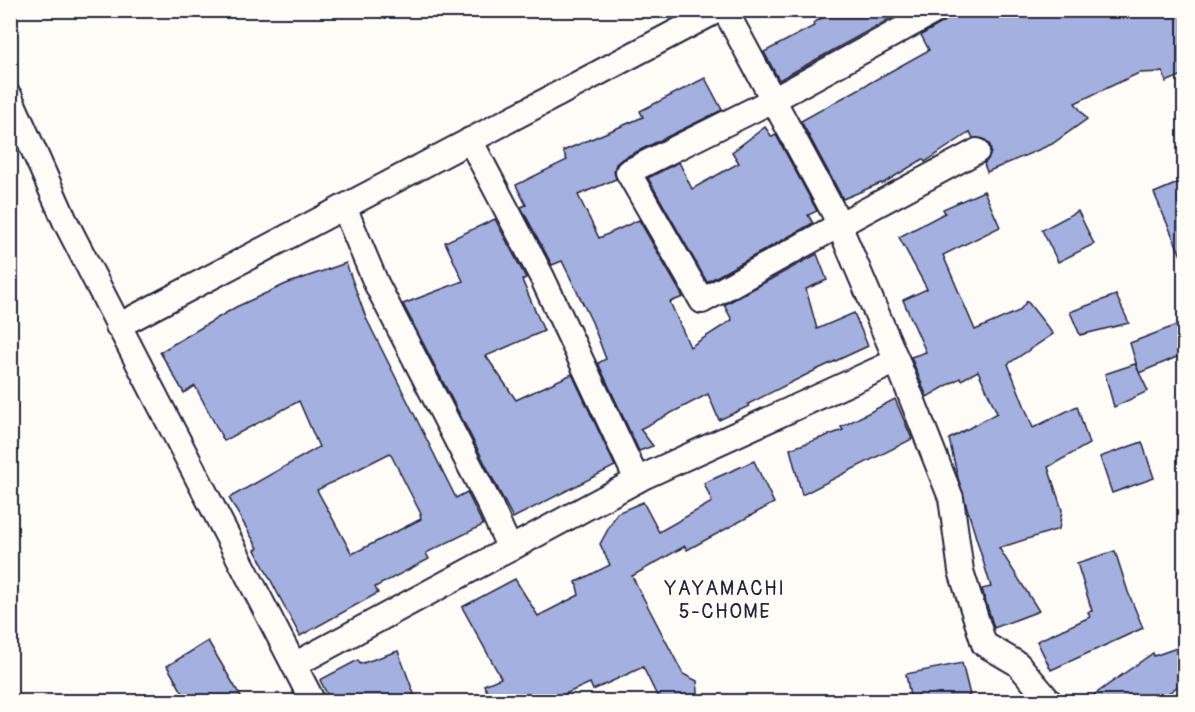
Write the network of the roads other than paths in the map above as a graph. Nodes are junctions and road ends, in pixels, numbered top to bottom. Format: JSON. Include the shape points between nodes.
{"nodes":[{"id":1,"x":718,"y":10,"type":"edge"},
{"id":2,"x":725,"y":10,"type":"edge"},
{"id":3,"x":937,"y":10,"type":"edge"},
{"id":4,"x":10,"y":97,"type":"edge"},
{"id":5,"x":773,"y":100,"type":"junction"},
{"id":6,"x":470,"y":140,"type":"junction"},
{"id":7,"x":977,"y":151,"type":"dead end"},
{"id":8,"x":344,"y":207,"type":"junction"},
{"id":9,"x":839,"y":225,"type":"junction"},
{"id":10,"x":118,"y":326,"type":"junction"},
{"id":11,"x":897,"y":361,"type":"junction"},
{"id":12,"x":637,"y":480,"type":"junction"},
{"id":13,"x":510,"y":549,"type":"junction"},
{"id":14,"x":294,"y":665,"type":"junction"},
{"id":15,"x":313,"y":702,"type":"edge"},
{"id":16,"x":1050,"y":702,"type":"edge"}],
"edges":[{"from":1,"to":6,"type":"street"},
{"from":2,"to":5,"type":"street"},
{"from":3,"to":5,"type":"street"},
{"from":4,"to":10,"type":"street","via":[[65,221]]},
{"from":5,"to":9,"type":"street"},
{"from":5,"to":9,"type":"street","via":[[628,172],[702,301]]},
{"from":6,"to":8,"type":"street"},
{"from":6,"to":12,"type":"street","via":[[542,276]]},
{"from":7,"to":9,"type":"street"},
{"from":8,"to":10,"type":"street"},
{"from":8,"to":13,"type":"street","via":[[376,283]]},
{"from":9,"to":11,"type":"street"},
{"from":10,"to":14,"type":"street"},
{"from":11,"to":12,"type":"street"},
{"from":11,"to":16,"type":"street","via":[[951,498],[961,571],[984,644],[1018,664]]},
{"from":12,"to":13,"type":"street"},
{"from":13,"to":14,"type":"street"},
{"from":14,"to":15,"type":"street"}]}
